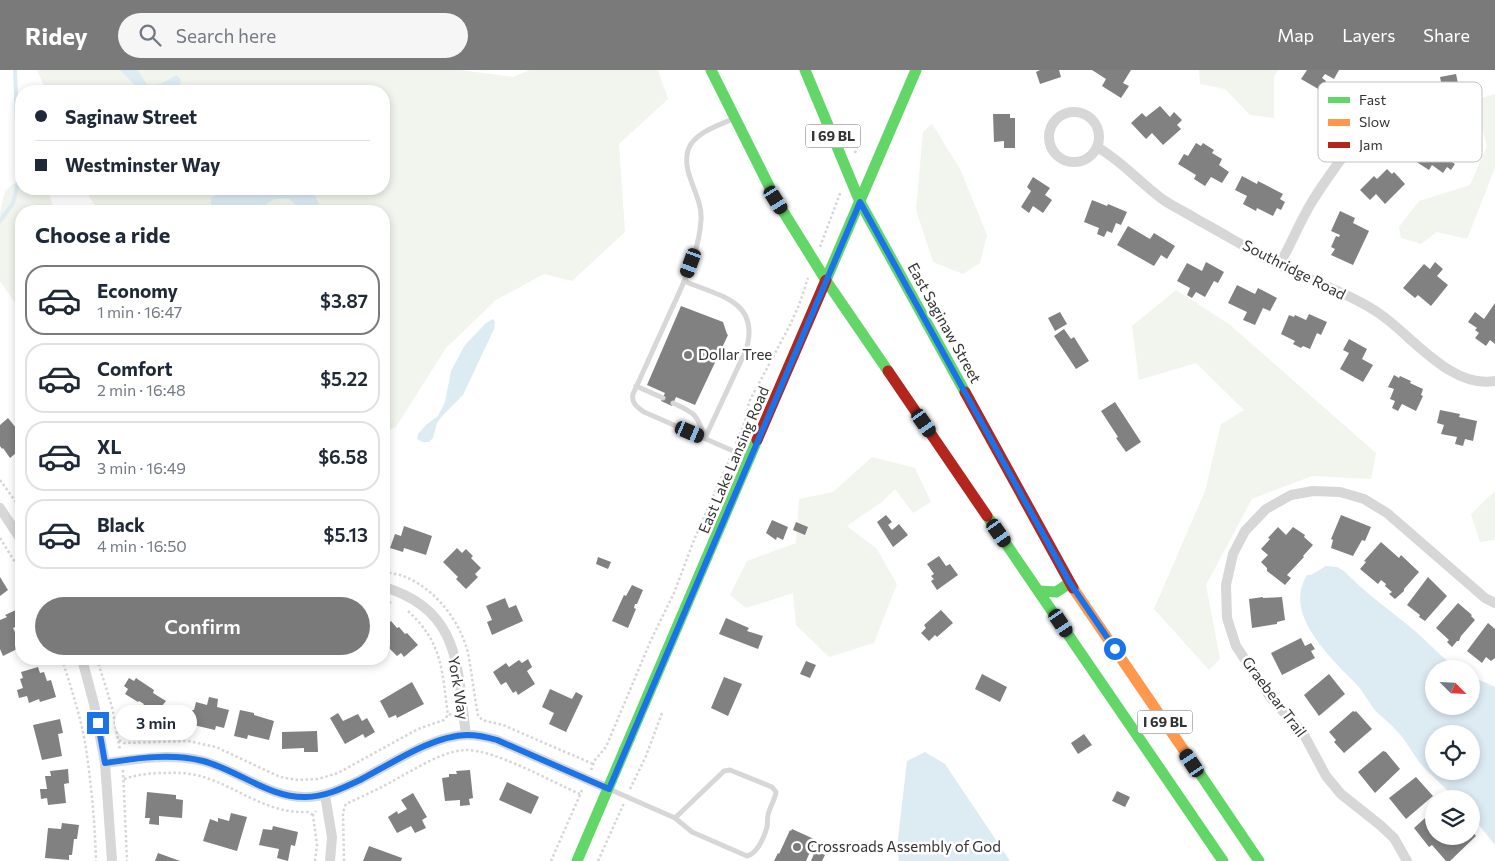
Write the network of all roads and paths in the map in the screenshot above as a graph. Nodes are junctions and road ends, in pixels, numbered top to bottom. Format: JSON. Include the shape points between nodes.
{"nodes":[{"id":1,"x":711,"y":70,"type":"edge"},
{"id":2,"x":805,"y":70,"type":"edge"},
{"id":3,"x":916,"y":70,"type":"edge"},
{"id":4,"x":735,"y":118,"type":"junction"},
{"id":5,"x":860,"y":138,"type":"dead end"},
{"id":6,"x":1097,"y":147,"type":"junction"},
{"id":7,"x":1338,"y":162,"type":"edge"},
{"id":8,"x":848,"y":172,"type":"junction"},
{"id":9,"x":860,"y":202,"type":"junction"},
{"id":10,"x":814,"y":262,"type":"junction"},
{"id":11,"x":1280,"y":265,"type":"junction"},
{"id":12,"x":684,"y":281,"type":"junction"},
{"id":13,"x":827,"y":282,"type":"junction"},
{"id":14,"x":1495,"y":381,"type":"edge"},
{"id":15,"x":636,"y":386,"type":"junction"},
{"id":16,"x":663,"y":398,"type":"dead end"},
{"id":17,"x":673,"y":403,"type":"dead end"},
{"id":18,"x":705,"y":438,"type":"junction"},
{"id":19,"x":733,"y":451,"type":"junction"},
{"id":20,"x":750,"y":459,"type":"junction"},
{"id":21,"x":0,"y":480,"type":"edge"},
{"id":22,"x":15,"y":501,"type":"edge"},
{"id":23,"x":0,"y":508,"type":"edge"},
{"id":24,"x":15,"y":531,"type":"edge"},
{"id":25,"x":0,"y":538,"type":"edge"},
{"id":26,"x":15,"y":562,"type":"edge"},
{"id":27,"x":390,"y":573,"type":"edge"},
{"id":28,"x":1070,"y":583,"type":"junction"},
{"id":29,"x":390,"y":589,"type":"edge"},
{"id":30,"x":1039,"y":591,"type":"junction"},
{"id":31,"x":390,"y":603,"type":"edge"},
{"id":32,"x":1495,"y":603,"type":"edge"},
{"id":33,"x":399,"y":606,"type":"dead end"},
{"id":34,"x":406,"y":610,"type":"dead end"},
{"id":35,"x":64,"y":665,"type":"edge"},
{"id":36,"x":84,"y":665,"type":"edge"},
{"id":37,"x":662,"y":713,"type":"dead end"},
{"id":38,"x":478,"y":715,"type":"junction"},
{"id":39,"x":448,"y":716,"type":"junction"},
{"id":40,"x":463,"y":716,"type":"junction"},
{"id":41,"x":466,"y":735,"type":"junction"},
{"id":42,"x":119,"y":740,"type":"dead end"},
{"id":43,"x":105,"y":763,"type":"junction"},
{"id":44,"x":593,"y":764,"type":"junction"},
{"id":45,"x":124,"y":779,"type":"dead end"},
{"id":46,"x":587,"y":779,"type":"junction"},
{"id":47,"x":609,"y":789,"type":"junction"},
{"id":48,"x":580,"y":794,"type":"junction"},
{"id":49,"x":325,"y":795,"type":"junction"},
{"id":50,"x":626,"y":797,"type":"junction"},
{"id":51,"x":344,"y":809,"type":"dead end"},
{"id":52,"x":313,"y":815,"type":"dead end"},
{"id":53,"x":675,"y":818,"type":"junction"},
{"id":54,"x":96,"y":861,"type":"edge"},
{"id":55,"x":112,"y":861,"type":"edge"},
{"id":56,"x":330,"y":861,"type":"edge"},
{"id":57,"x":551,"y":861,"type":"edge"},
{"id":58,"x":577,"y":861,"type":"edge"},
{"id":59,"x":598,"y":861,"type":"edge"},
{"id":60,"x":1223,"y":861,"type":"edge"},
{"id":61,"x":1259,"y":861,"type":"edge"},
{"id":62,"x":1407,"y":861,"type":"edge"}],
"edges":[{"from":1,"to":4,"type":"main road","number":"I 69 BL"},
{"from":2,"to":8,"type":"main road","name":"East Saginaw Street","number":"I 69 BL"},
{"from":3,"to":9,"type":"main road","name":"East Lake Lansing Road"},
{"from":4,"to":10,"type":"main road","number":"I 69 BL","via":[[776,200]]},
{"from":4,"to":12,"type":"lane","via":[[702,134],[688,149],[686,166],[702,218],[698,244]]},
{"from":5,"to":8,"type":"path"},
{"from":6,"to":6,"type":"street","via":[[1086,159],[1078,162],[1062,159],[1051,147],[1049,131],[1052,123],[1065,113],[1082,113],[1095,123],[1099,139]]},
{"from":6,"to":11,"type":"street","name":"Southridge Road","via":[[1166,201]]},
{"from":7,"to":11,"type":"street","via":[[1313,199]]},
{"from":8,"to":9,"type":"main road","name":"East Saginaw Street","number":"I 69 BL"},
{"from":8,"to":10,"type":"path"},
{"from":9,"to":13,"type":"main road","name":"East Lake Lansing Road"},
{"from":9,"to":28,"type":"main road","name":"East Saginaw Street","number":"I 69 BL"},
{"from":10,"to":13,"type":"main road","number":"I 69 BL"},
{"from":10,"to":19,"type":"path","via":[[790,325],[752,397]]},
{"from":11,"to":14,"type":"street","name":"Southridge Road","via":[[1381,314],[1449,370],[1468,379]]},
{"from":12,"to":15,"type":"lane"},
{"from":12,"to":18,"type":"lane","via":[[735,302],[748,321],[750,335]]},
{"from":13,"to":20,"type":"main road","name":"East Lake Lansing Road"},
{"from":13,"to":30,"type":"main road","number":"I 69 BL"},
{"from":15,"to":16,"type":"lane"},
{"from":15,"to":18,"type":"lane","via":[[632,399],[644,412]]},
{"from":17,"to":18,"type":"lane","via":[[696,416]]},
{"from":18,"to":19,"type":"lane"},
{"from":19,"to":20,"type":"lane"},
{"from":19,"to":44,"type":"path","via":[[610,740]]},
{"from":20,"to":47,"type":"main road","name":"East Lake Lansing Road"},
{"from":21,"to":22,"type":"path"},
{"from":23,"to":24,"type":"street"},
{"from":25,"to":26,"type":"path"},
{"from":27,"to":38,"type":"path","via":[[420,585],[452,615],[468,654]]},
{"from":28,"to":30,"type":"main road","via":[[1054,593]]},
{"from":28,"to":61,"type":"main road","number":"I 69 BL"},
{"from":29,"to":40,"type":"street","name":"York Way","via":[[419,602],[442,626],[456,661]]},
{"from":30,"to":60,"type":"main road","number":"I 69 BL"},
{"from":31,"to":33,"type":"path"},
{"from":32,"to":62,"type":"street","name":"Graebear Trail","via":[[1485,598],[1387,513],[1364,499],[1340,492],[1313,490],[1291,495],[1266,510],[1245,531],[1233,554],[1226,585],[1227,618],[1236,646],[1270,697],[1303,733],[1326,776],[1341,794],[1394,838]]},
{"from":34,"to":39,"type":"path","via":[[427,630],[435,644]]},
{"from":35,"to":54,"type":"path","via":[[75,698],[87,756]]},
{"from":36,"to":43,"type":"street"},
{"from":37,"to":50,"type":"path"},
{"from":38,"to":40,"type":"path"},
{"from":38,"to":44,"type":"path","via":[[482,720],[503,724]]},
{"from":39,"to":40,"type":"path"},
{"from":39,"to":42,"type":"path","via":[[338,773],[318,779],[280,777],[216,748],[188,741],[124,743]]},
{"from":40,"to":41,"type":"street","name":"York Way"},
{"from":41,"to":46,"type":"street","via":[[497,740]]},
{"from":41,"to":49,"type":"street","via":[[431,743]]},
{"from":43,"to":49,"type":"street","via":[[185,758],[204,761],[285,795]]},
{"from":43,"to":55,"type":"street"},
{"from":44,"to":46,"type":"path"},
{"from":45,"to":52,"type":"path","via":[[136,774],[198,776],[256,802]]},
{"from":46,"to":47,"type":"street"},
{"from":46,"to":48,"type":"path"},
{"from":47,"to":50,"type":"lane"},
{"from":47,"to":58,"type":"main road","name":"East Lake Lansing Road"},
{"from":48,"to":51,"type":"path","via":[[500,758],[465,750],[423,764],[346,804]]},
{"from":48,"to":57,"type":"path"},
{"from":49,"to":56,"type":"street","via":[[332,837]]},
{"from":50,"to":53,"type":"lane"},
{"from":50,"to":59,"type":"path"},
{"from":53,"to":53,"type":"lane","via":[[692,832],[747,856],[756,851],[776,792],[772,787],[730,770],[724,771]]}]}
